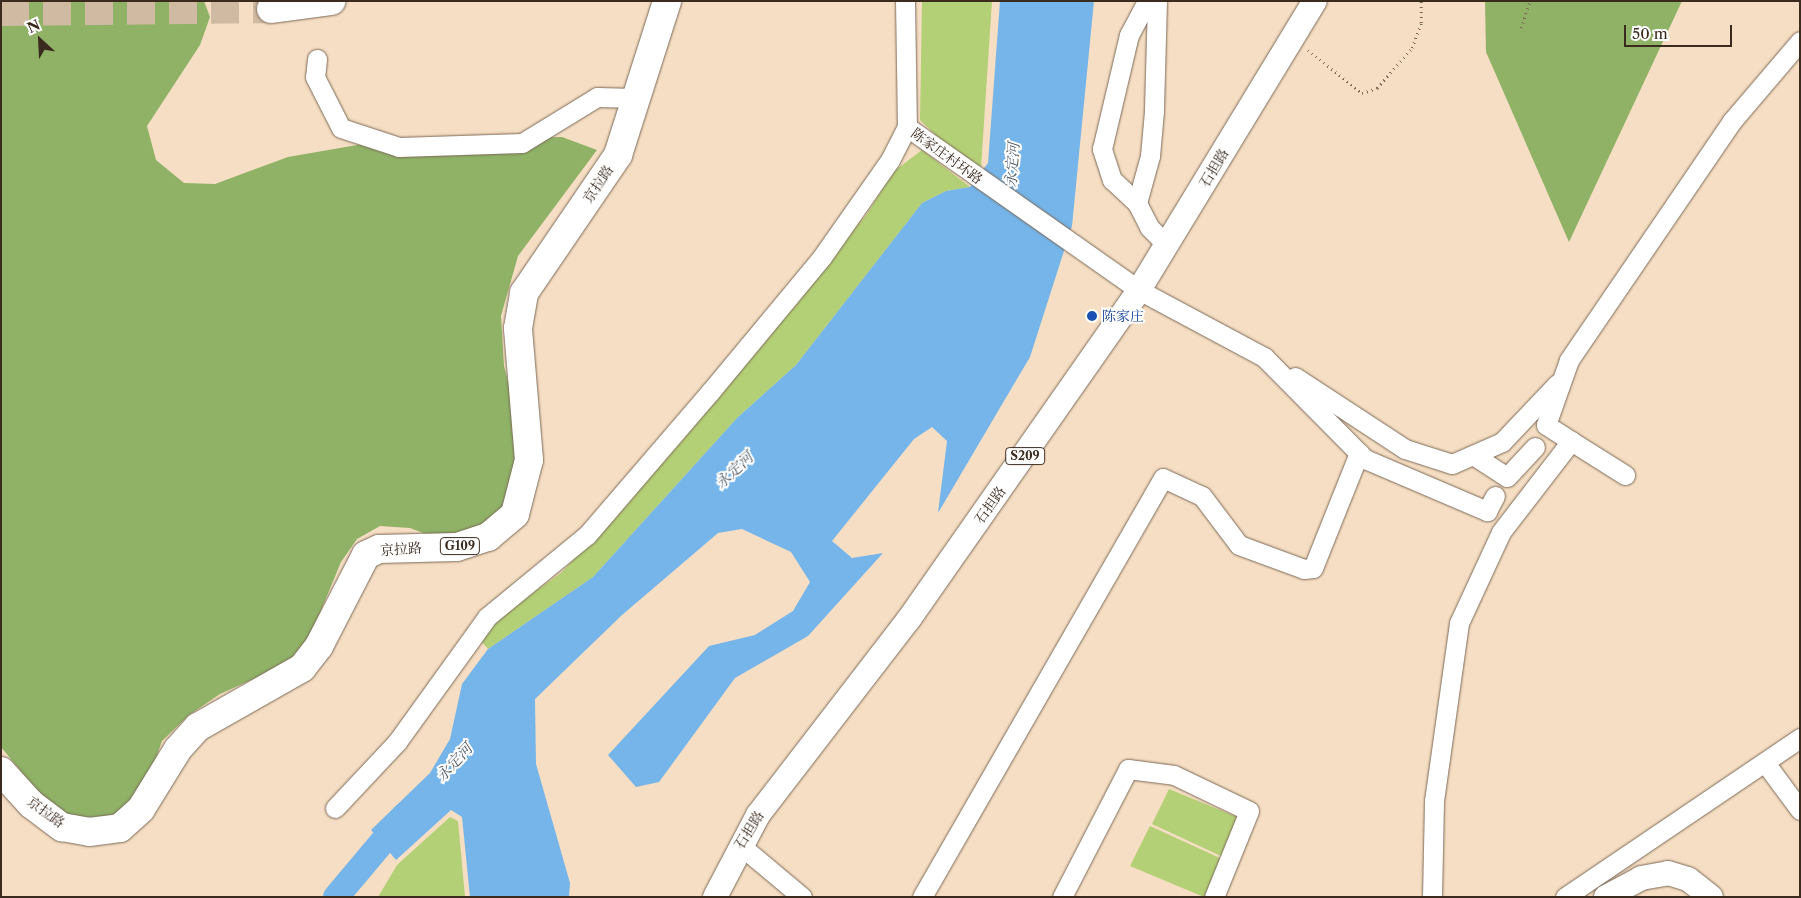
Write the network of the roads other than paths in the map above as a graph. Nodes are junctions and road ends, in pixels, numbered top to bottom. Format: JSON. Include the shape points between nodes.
{"nodes":[{"id":1,"x":331,"y":1,"type":"edge"},
{"id":2,"x":667,"y":1,"type":"edge"},
{"id":3,"x":905,"y":1,"type":"edge"},
{"id":4,"x":1148,"y":1,"type":"edge"},
{"id":5,"x":1157,"y":1,"type":"edge"},
{"id":6,"x":1316,"y":1,"type":"edge"},
{"id":7,"x":271,"y":9,"type":"tunnel mouth"},
{"id":8,"x":1800,"y":41,"type":"edge"},
{"id":9,"x":317,"y":59,"type":"dead end"},
{"id":10,"x":637,"y":98,"type":"junction"},
{"id":11,"x":907,"y":127,"type":"junction"},
{"id":12,"x":1137,"y":203,"type":"junction"},
{"id":13,"x":1167,"y":244,"type":"junction"},
{"id":14,"x":1139,"y":290,"type":"junction"},
{"id":15,"x":1264,"y":357,"type":"junction"},
{"id":16,"x":1560,"y":380,"type":"junction"},
{"id":17,"x":1571,"y":441,"type":"junction"},
{"id":18,"x":1535,"y":447,"type":"dead end"},
{"id":19,"x":1359,"y":454,"type":"junction"},
{"id":20,"x":1473,"y":455,"type":"junction"},
{"id":21,"x":1626,"y":475,"type":"dead end"},
{"id":22,"x":1495,"y":496,"type":"dead end"},
{"id":23,"x":1800,"y":738,"type":"edge"},
{"id":24,"x":1766,"y":764,"type":"junction"},
{"id":25,"x":1,"y":771,"type":"edge"},
{"id":26,"x":335,"y":808,"type":"dead end"},
{"id":27,"x":1800,"y":810,"type":"edge"},
{"id":28,"x":740,"y":845,"type":"junction"},
{"id":29,"x":715,"y":897,"type":"edge"},
{"id":30,"x":802,"y":897,"type":"edge"},
{"id":31,"x":922,"y":897,"type":"edge"},
{"id":32,"x":1062,"y":897,"type":"edge"},
{"id":33,"x":1214,"y":897,"type":"edge"},
{"id":34,"x":1432,"y":897,"type":"edge"},
{"id":35,"x":1565,"y":897,"type":"edge"},
{"id":36,"x":1606,"y":897,"type":"edge"},
{"id":37,"x":1711,"y":897,"type":"edge"}],
"edges":[{"from":1,"to":7,"type":"highway"},
{"from":2,"to":10,"type":"highway","name":"京拉路","number":"G109"},
{"from":3,"to":11,"type":"street","name":"陈家庄村环路"},
{"from":4,"to":12,"type":"street","via":[[1129,35],[1102,149],[1112,180]]},
{"from":5,"to":12,"type":"street","via":[[1150,156]]},
{"from":6,"to":13,"type":"main road","name":"石担路","number":"S209"},
{"from":8,"to":16,"type":"street","via":[[1732,121],[1569,360]]},
{"from":9,"to":10,"type":"street","via":[[315,77],[341,128],[399,147],[522,143],[597,97]]},
{"from":10,"to":25,"type":"highway","name":"京拉路","number":"G109","via":[[618,155],[524,293],[518,328],[529,460],[515,514],[488,537],[456,547],[379,549],[366,555],[319,646],[302,668],[198,728],[178,749],[141,810],[120,828],[89,832],[62,827],[31,804]]},
{"from":11,"to":14,"type":"street","name":"陈家庄村环路"},
{"from":11,"to":26,"type":"street","via":[[890,160],[822,257],[704,399],[587,535],[487,617],[397,742]]},
{"from":12,"to":13,"type":"street","via":[[1149,227]]},
{"from":13,"to":14,"type":"main road","name":"石担路","number":"S209"},
{"from":14,"to":15,"type":"street","name":"陈家庄村环路"},
{"from":14,"to":28,"type":"main road","name":"石担路","number":"S209","via":[[909,619],[791,769]]},
{"from":15,"to":19,"type":"street"},
{"from":15,"to":20,"type":"street","via":[[1405,449],[1452,464]]},
{"from":16,"to":17,"type":"street","via":[[1546,425]]},
{"from":16,"to":20,"type":"street","via":[[1502,442]]},
{"from":17,"to":21,"type":"street"},
{"from":17,"to":34,"type":"street","via":[[1501,532],[1459,622],[1434,801]]},
{"from":18,"to":20,"type":"street","via":[[1507,477]]},
{"from":19,"to":22,"type":"street","via":[[1487,511]]},
{"from":19,"to":31,"type":"street","via":[[1313,568],[1304,569],[1239,545],[1202,496],[1163,478]]},
{"from":23,"to":24,"type":"street"},
{"from":24,"to":27,"type":"street"},
{"from":24,"to":35,"type":"street"},
{"from":28,"to":29,"type":"main road","name":"石担路","number":"S209"},
{"from":28,"to":30,"type":"street"},
{"from":32,"to":33,"type":"street","via":[[1128,769],[1174,775],[1249,811]]},
{"from":36,"to":37,"type":"main road","via":[[1641,878],[1668,873],[1688,879]]}]}
